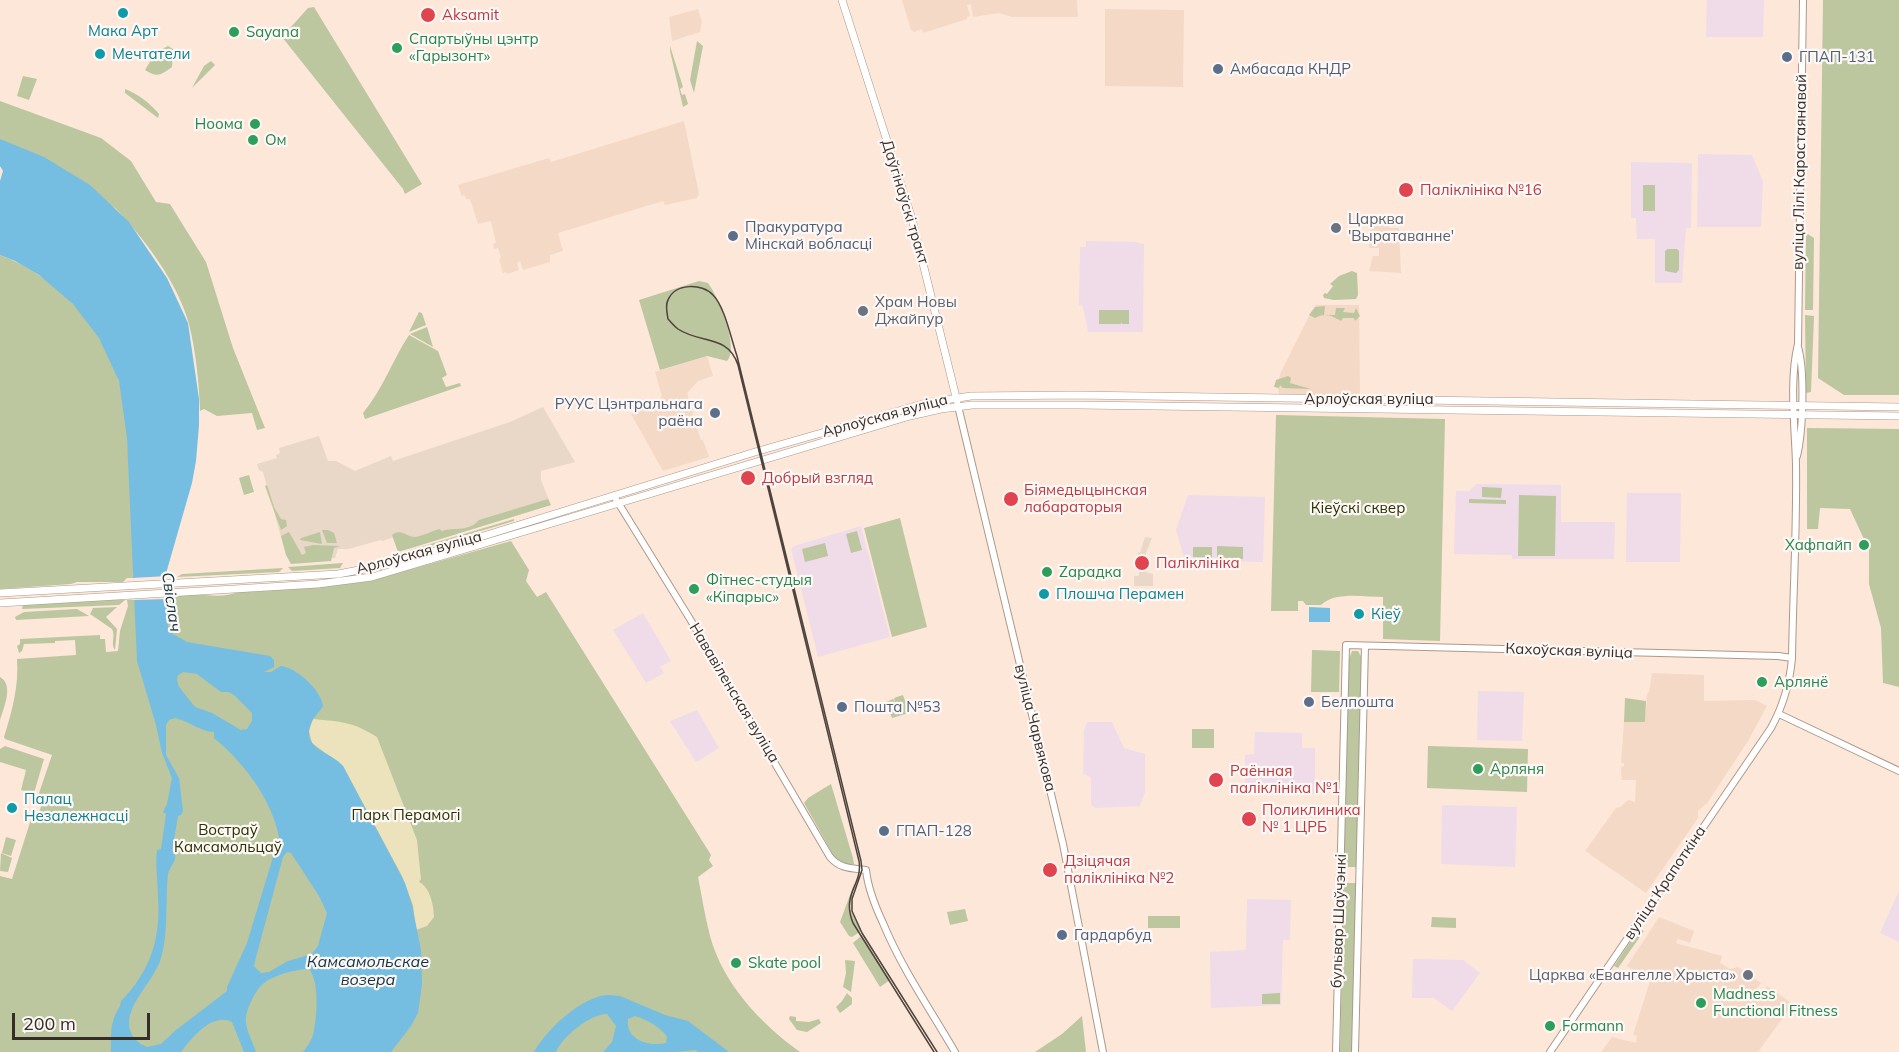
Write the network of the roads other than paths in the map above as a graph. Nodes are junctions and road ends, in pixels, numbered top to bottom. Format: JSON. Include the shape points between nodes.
{"nodes":[{"id":1,"x":842,"y":0,"type":"edge"},
{"id":2,"x":1803,"y":0,"type":"edge"},
{"id":3,"x":956,"y":397,"type":"junction"},
{"id":4,"x":958,"y":406,"type":"junction"},
{"id":5,"x":1798,"y":406,"type":"junction"},
{"id":6,"x":1899,"y":407,"type":"edge"},
{"id":7,"x":1797,"y":415,"type":"junction"},
{"id":8,"x":1899,"y":416,"type":"edge"},
{"id":9,"x":723,"y":462,"type":"junction"},
{"id":10,"x":725,"y":471,"type":"junction"},
{"id":11,"x":614,"y":496,"type":"junction"},
{"id":12,"x":618,"y":503,"type":"junction"},
{"id":13,"x":299,"y":577,"type":"junction"},
{"id":14,"x":295,"y":585,"type":"junction"},
{"id":15,"x":0,"y":592,"type":"edge"},
{"id":16,"x":0,"y":603,"type":"edge"},
{"id":17,"x":1346,"y":645,"type":"joint"},
{"id":18,"x":1365,"y":646,"type":"junction"},
{"id":19,"x":1792,"y":658,"type":"junction"},
{"id":20,"x":1779,"y":714,"type":"junction"},
{"id":21,"x":1899,"y":771,"type":"edge"},
{"id":22,"x":955,"y":1052,"type":"edge"},
{"id":23,"x":1103,"y":1052,"type":"edge"},
{"id":24,"x":1336,"y":1052,"type":"edge"},
{"id":25,"x":1355,"y":1052,"type":"edge"},
{"id":26,"x":1550,"y":1052,"type":"edge"}],
"edges":[{"from":1,"to":3,"type":"main road","name":"Даўгінаўскі тракт","via":[[912,219]]},
{"from":2,"to":5,"type":"main road","name":"вуліца Лілі Карастаянавай","via":[[1795,357]]},
{"from":3,"to":4,"type":"main road","name":"Даўгінаўскі тракт"},
{"from":3,"to":5,"type":"main road","name":"Арлоўская вуліца","via":[[1017,394]]},
{"from":3,"to":9,"type":"main road","name":"Арлоўская вуліца"},
{"from":4,"to":7,"type":"main road","name":"Арлоўская вуліца"},
{"from":4,"to":10,"type":"main road","name":"Арлоўская вуліца","via":[[910,416]]},
{"from":4,"to":23,"type":"main road","name":"вуліца Чарвякова","via":[[1063,844]]},
{"from":5,"to":6,"type":"main road","name":"Арлоўская вуліца"},
{"from":5,"to":7,"type":"main road","name":"вуліца Лілі Карастаянавай"},
{"from":7,"to":8,"type":"main road","name":"Арлоўская вуліца"},
{"from":7,"to":19,"type":"main road","name":"вуліца Лілі Карастаянавай"},
{"from":9,"to":10,"type":"main road","via":[[728,466]]},
{"from":9,"to":11,"type":"main road","name":"Арлоўская вуліца"},
{"from":10,"to":12,"type":"main road","name":"Арлоўская вуліца"},
{"from":11,"to":12,"type":"main road","name":"Нававіленская вуліца"},
{"from":11,"to":13,"type":"main road","name":"Арлоўская вуліца","via":[[396,563],[357,572]]},
{"from":12,"to":14,"type":"main road","name":"Арлоўская вуліца","via":[[372,578]]},
{"from":12,"to":22,"type":"main road","name":"Нававіленская вуліца","via":[[830,857],[839,866],[862,870],[901,963]]},
{"from":13,"to":14,"type":"main road","via":[[293,582]]},
{"from":13,"to":15,"type":"main road","name":"Арлоўская вуліца"},
{"from":14,"to":16,"type":"main road","name":"Арлоўская вуліца"},
{"from":17,"to":18,"type":"main road","name":"Кахоўская вуліца"},
{"from":17,"to":24,"type":"main road","name":"бульвар Шаўчэнкі"},
{"from":18,"to":19,"type":"main road","name":"Кахоўская вуліца"},
{"from":18,"to":25,"type":"main road","name":"бульвар Шаўчэнкі"},
{"from":19,"to":20,"type":"main road","name":"вуліца Лілі Карастаянавай"},
{"from":20,"to":21,"type":"main road"},
{"from":20,"to":26,"type":"main road","name":"вуліца Крапоткіна"}]}
